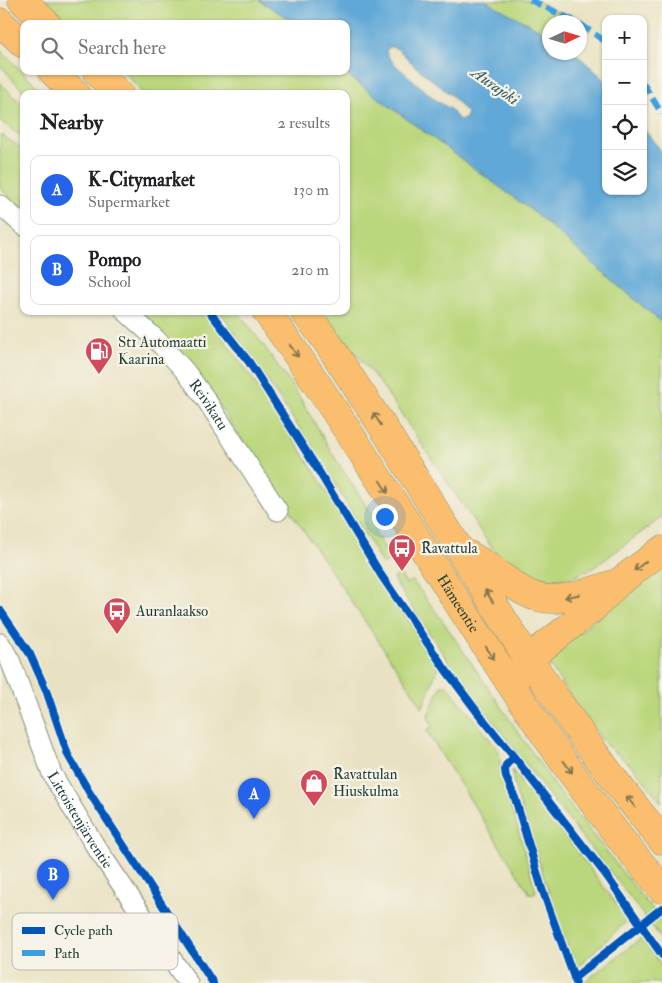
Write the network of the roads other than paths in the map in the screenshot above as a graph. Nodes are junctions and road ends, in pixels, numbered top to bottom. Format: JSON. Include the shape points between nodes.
{"nodes":[{"id":1,"x":22,"y":0,"type":"edge"},
{"id":2,"x":43,"y":20,"type":"edge"},
{"id":3,"x":0,"y":22,"type":"edge"},
{"id":4,"x":20,"y":40,"type":"edge"},
{"id":5,"x":56,"y":75,"type":"edge"},
{"id":6,"x":100,"y":75,"type":"edge"},
{"id":7,"x":72,"y":90,"type":"edge"},
{"id":8,"x":115,"y":90,"type":"edge"},
{"id":9,"x":0,"y":205,"type":"edge"},
{"id":10,"x":20,"y":222,"type":"edge"},
{"id":11,"x":130,"y":315,"type":"edge"},
{"id":12,"x":269,"y":315,"type":"edge"},
{"id":13,"x":307,"y":315,"type":"edge"},
{"id":14,"x":278,"y":511,"type":"dead end"},
{"id":15,"x":460,"y":549,"type":"junction"},
{"id":16,"x":662,"y":550,"type":"edge"},
{"id":17,"x":619,"y":582,"type":"junction"},
{"id":18,"x":0,"y":643,"type":"edge"},
{"id":19,"x":528,"y":659,"type":"junction"},
{"id":20,"x":514,"y":688,"type":"junction"},
{"id":21,"x":662,"y":840,"type":"edge"},
{"id":22,"x":662,"y":889,"type":"edge"},
{"id":23,"x":141,"y":913,"type":"edge"},
{"id":24,"x":178,"y":968,"type":"edge"},
{"id":25,"x":188,"y":983,"type":"edge"}],
"edges":[{"from":1,"to":2,"type":"highway"},
{"from":3,"to":4,"type":"highway"},
{"from":5,"to":7,"type":"highway"},
{"from":6,"to":8,"type":"highway"},
{"from":9,"to":10,"type":"street"},
{"from":11,"to":14,"type":"street","name":"Reivikatu","via":[[156,338],[206,398]]},
{"from":12,"to":20,"type":"highway","name":"Hämeentie","one_way":true,"via":[[344,424]]},
{"from":15,"to":13,"type":"highway","name":"Hämeentie","one_way":true},
{"from":17,"to":15,"type":"highway","one_way":true,"via":[[565,597],[549,599],[534,596],[515,587]]},
{"from":19,"to":15,"type":"highway","name":"Hämeentie","one_way":true},
{"from":16,"to":17,"type":"highway","one_way":true},
{"from":17,"to":19,"type":"highway","via":[[592,609]]},
{"from":18,"to":23,"type":"street","name":"Littoistenjärventie","via":[[10,660],[52,774]]},
{"from":19,"to":20,"type":"highway"},
{"from":21,"to":19,"type":"highway","name":"Hämeentie","one_way":true},
{"from":20,"to":22,"type":"highway","name":"Hämeentie","one_way":true,"via":[[614,831]]},
{"from":24,"to":25,"type":"street","name":"Littoistenjärventie"}]}
